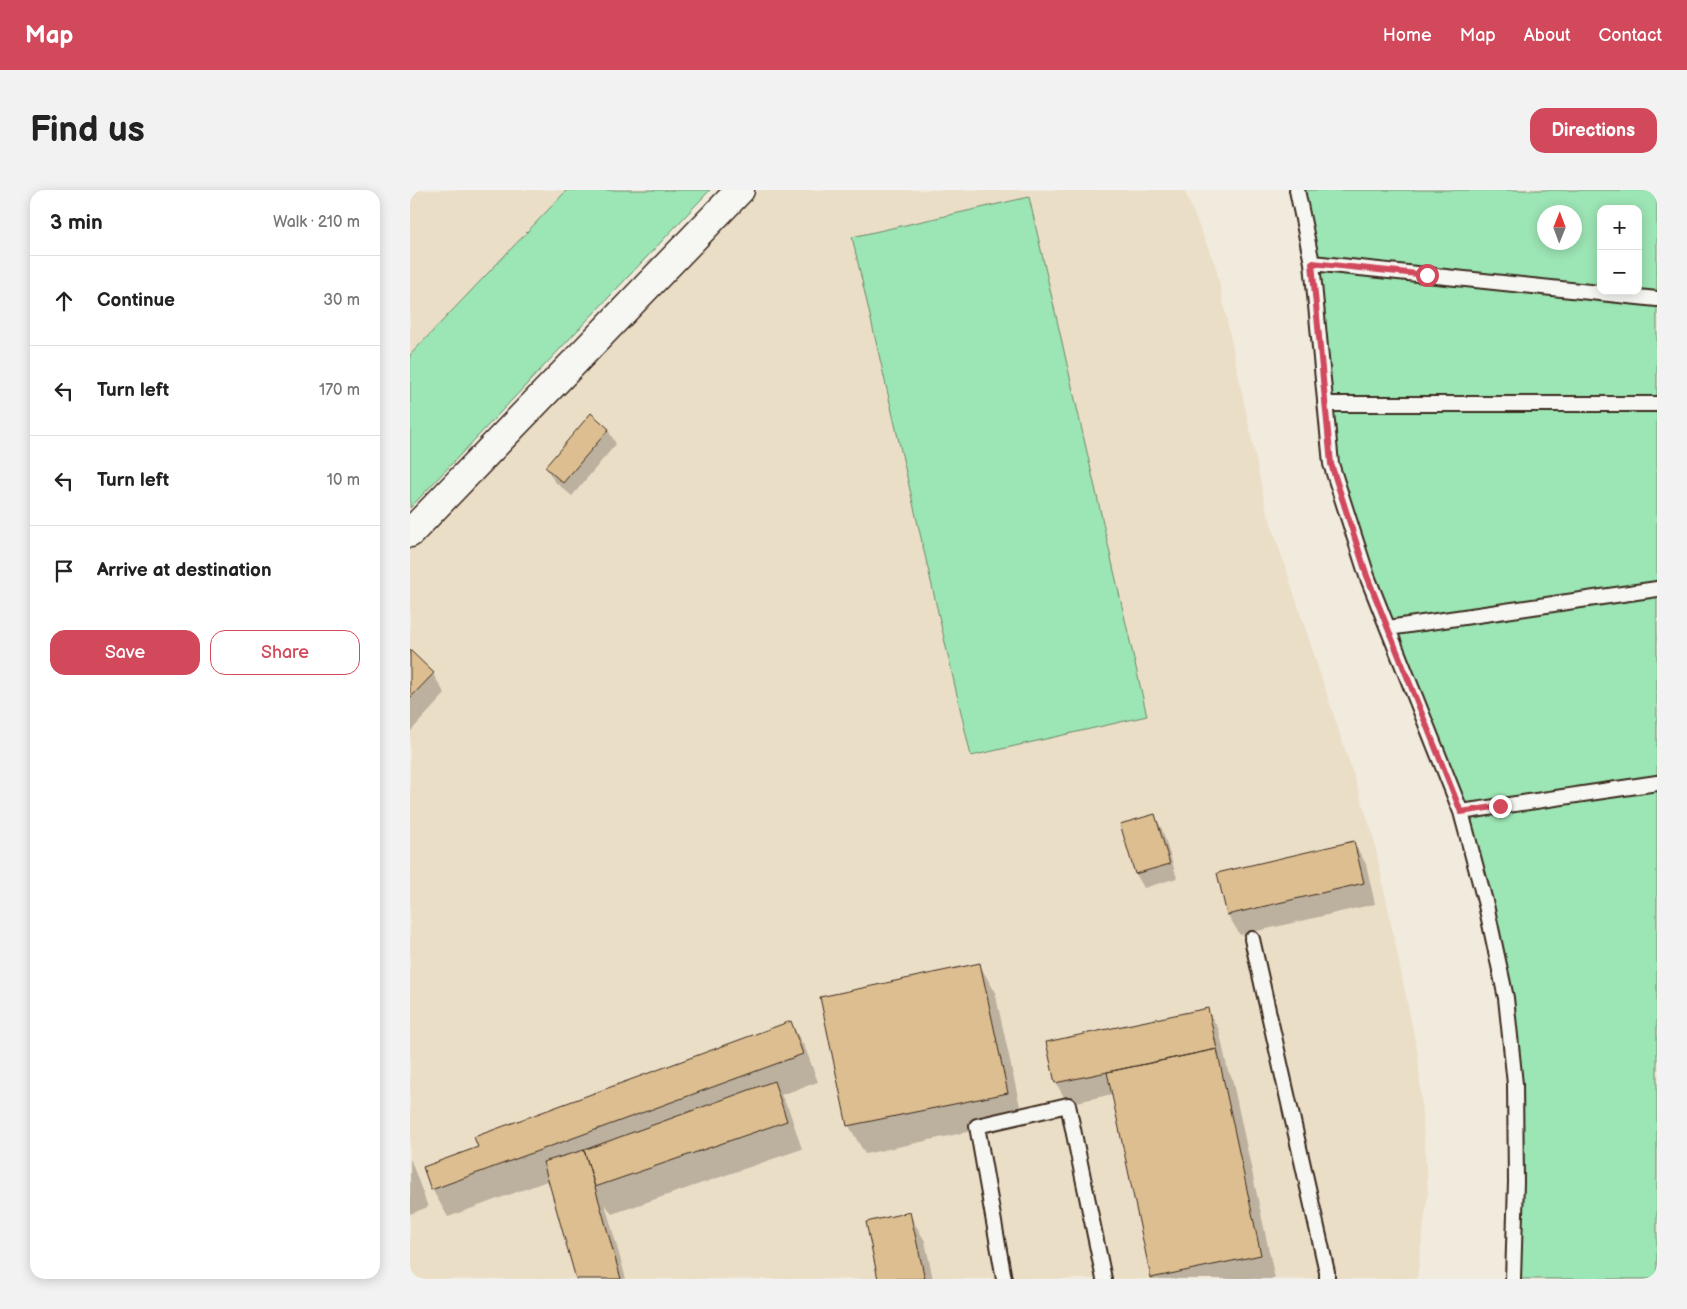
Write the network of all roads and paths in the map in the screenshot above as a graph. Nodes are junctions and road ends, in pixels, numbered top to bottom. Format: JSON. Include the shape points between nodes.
{"nodes":[{"id":1,"x":740,"y":190,"type":"edge"},
{"id":2,"x":1297,"y":190,"type":"edge"},
{"id":3,"x":1312,"y":263,"type":"junction"},
{"id":4,"x":1657,"y":299,"type":"edge"},
{"id":5,"x":1325,"y":404,"type":"junction"},
{"id":6,"x":1657,"y":404,"type":"edge"},
{"id":7,"x":410,"y":533,"type":"edge"},
{"id":8,"x":1657,"y":589,"type":"edge"},
{"id":9,"x":1388,"y":628,"type":"junction"},
{"id":10,"x":1657,"y":783,"type":"edge"},
{"id":11,"x":1461,"y":812,"type":"junction"},
{"id":12,"x":1252,"y":939,"type":"dead end"},
{"id":13,"x":1004,"y":1279,"type":"edge"},
{"id":14,"x":1104,"y":1279,"type":"edge"},
{"id":15,"x":1327,"y":1279,"type":"edge"},
{"id":16,"x":1513,"y":1279,"type":"edge"}],
"edges":[{"from":1,"to":7,"type":"street"},
{"from":2,"to":3,"type":"lane"},
{"from":3,"to":4,"type":"lane"},
{"from":3,"to":5,"type":"lane"},
{"from":5,"to":6,"type":"lane"},
{"from":5,"to":9,"type":"lane","via":[[1331,464],[1367,576]]},
{"from":8,"to":9,"type":"lane"},
{"from":9,"to":11,"type":"lane"},
{"from":10,"to":11,"type":"lane"},
{"from":11,"to":16,"type":"lane","via":[[1506,998],[1515,1084]]},
{"from":12,"to":15,"type":"lane"},
{"from":13,"to":14,"type":"lane","via":[[977,1126],[1068,1105]]}]}
